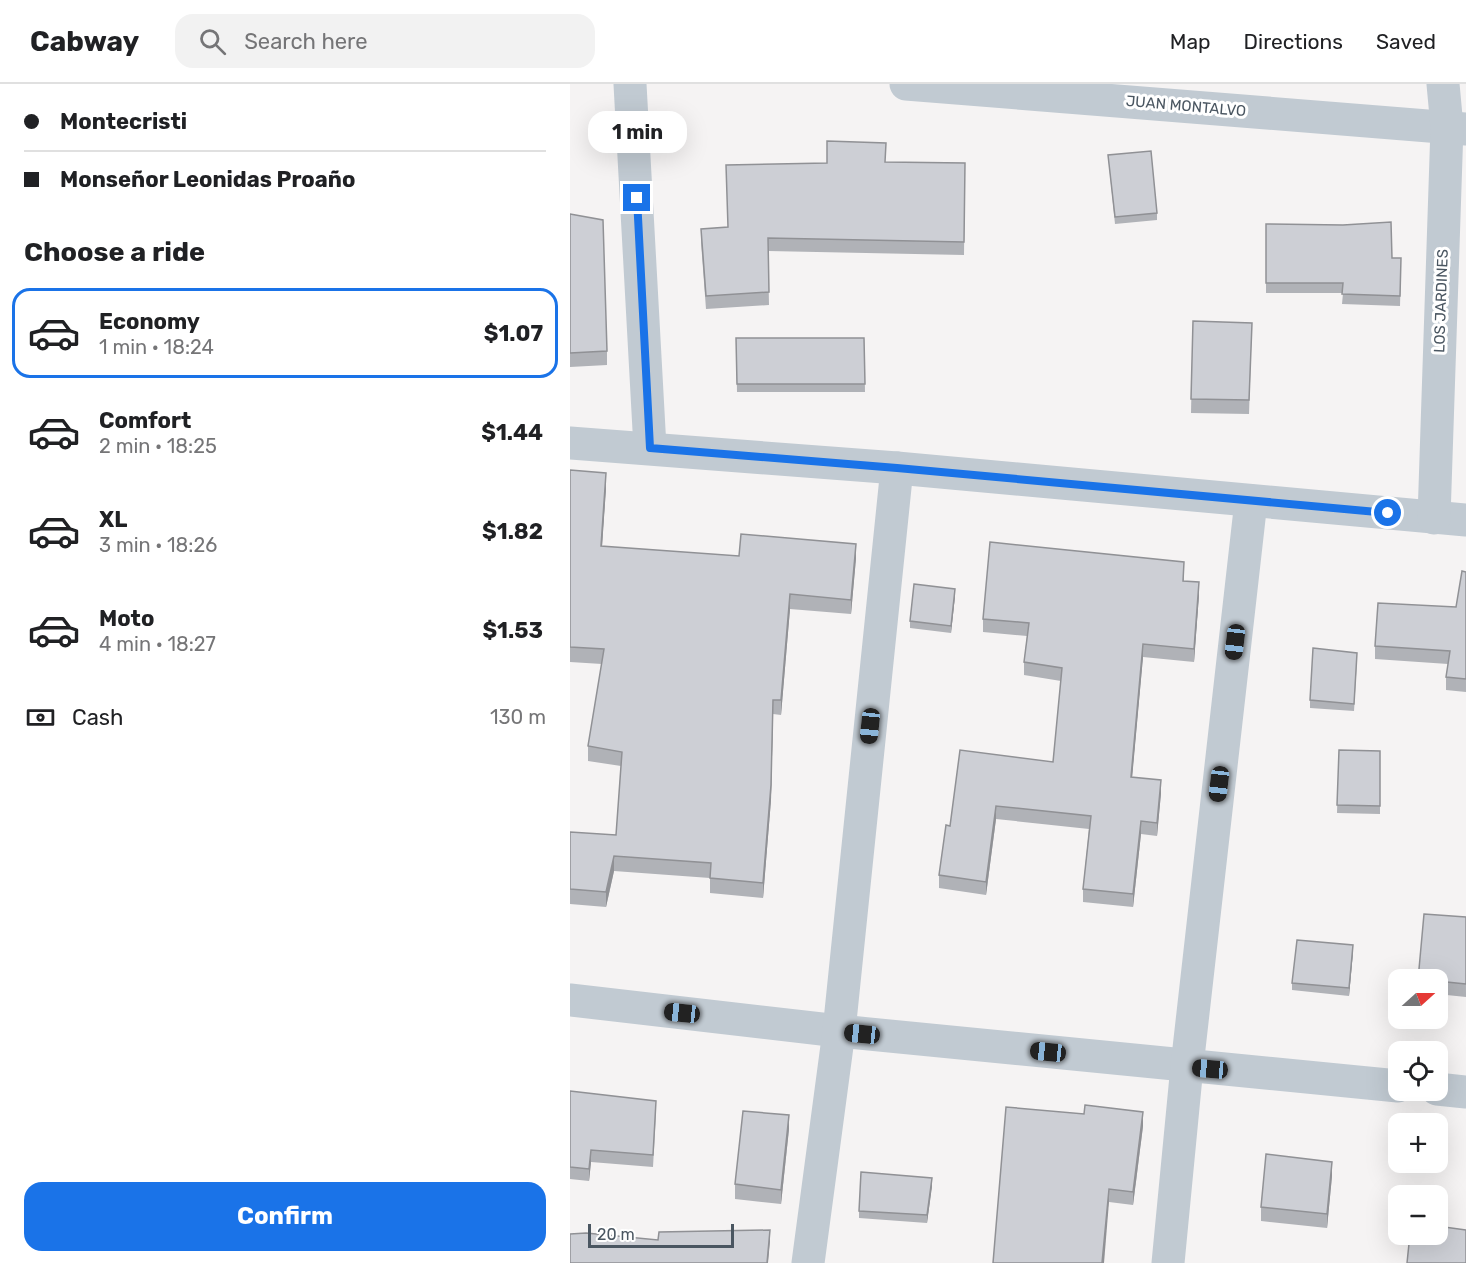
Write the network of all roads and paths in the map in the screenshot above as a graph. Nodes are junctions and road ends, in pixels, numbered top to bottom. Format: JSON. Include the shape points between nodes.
{"nodes":[{"id":1,"x":630,"y":84,"type":"edge"},
{"id":2,"x":906,"y":84,"type":"edge"},
{"id":3,"x":1443,"y":84,"type":"edge"},
{"id":4,"x":1457,"y":128,"type":"edge"},
{"id":5,"x":570,"y":443,"type":"edge"},
{"id":6,"x":650,"y":448,"type":"junction"},
{"id":7,"x":897,"y":468,"type":"junction"},
{"id":8,"x":1251,"y":501,"type":"junction"},
{"id":9,"x":1434,"y":518,"type":"junction"},
{"id":10,"x":1466,"y":520,"type":"edge"},
{"id":11,"x":570,"y":1000,"type":"edge"},
{"id":12,"x":839,"y":1031,"type":"junction"},
{"id":13,"x":1187,"y":1066,"type":"junction"},
{"id":14,"x":1388,"y":1085,"type":"edge"},
{"id":15,"x":1448,"y":1090,"type":"edge"},
{"id":16,"x":1466,"y":1092,"type":"edge"},
{"id":17,"x":807,"y":1263,"type":"edge"},
{"id":18,"x":1168,"y":1263,"type":"edge"}],
"edges":[{"from":1,"to":6,"type":"street"},
{"from":2,"to":4,"type":"street","name":"JUAN MONTALVO"},
{"from":3,"to":4,"type":"street","name":"LOS JARDINES"},
{"from":4,"to":9,"type":"street","name":"LOS JARDINES"},
{"from":5,"to":6,"type":"street"},
{"from":6,"to":7,"type":"street"},
{"from":7,"to":8,"type":"street"},
{"from":7,"to":12,"type":"street"},
{"from":8,"to":9,"type":"street"},
{"from":8,"to":13,"type":"street"},
{"from":9,"to":10,"type":"street"},
{"from":11,"to":12,"type":"street"},
{"from":12,"to":13,"type":"street"},
{"from":12,"to":17,"type":"street"},
{"from":13,"to":14,"type":"street"},
{"from":13,"to":18,"type":"street"},
{"from":15,"to":16,"type":"street"}]}
